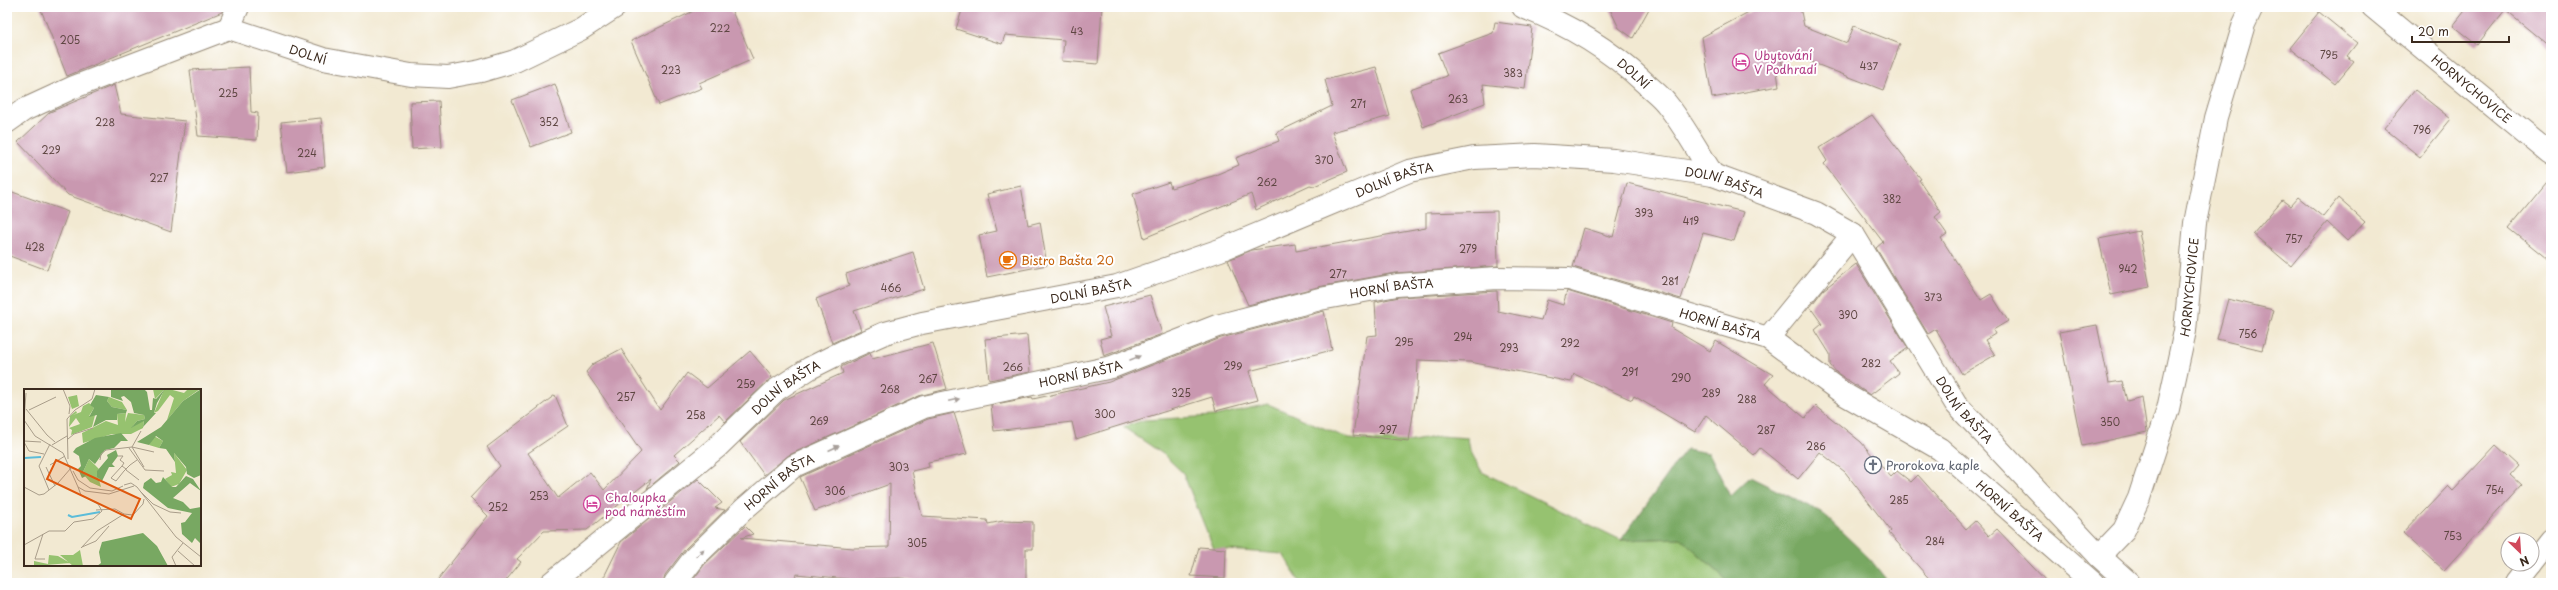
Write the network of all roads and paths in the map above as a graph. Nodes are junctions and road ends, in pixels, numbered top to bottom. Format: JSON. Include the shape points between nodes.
{"nodes":[{"id":1,"x":238,"y":7,"type":"edge"},
{"id":2,"x":615,"y":7,"type":"edge"},
{"id":3,"x":1523,"y":7,"type":"edge"},
{"id":4,"x":2252,"y":7,"type":"edge"},
{"id":5,"x":2373,"y":7,"type":"edge"},
{"id":6,"x":228,"y":28,"type":"junction"},
{"id":7,"x":7,"y":122,"type":"edge"},
{"id":8,"x":2551,"y":154,"type":"edge"},
{"id":9,"x":1713,"y":175,"type":"junction"},
{"id":10,"x":1853,"y":234,"type":"junction"},
{"id":11,"x":1768,"y":338,"type":"junction"},
{"id":12,"x":2551,"y":540,"type":"edge"},
{"id":13,"x":2540,"y":554,"type":"edge"},
{"id":14,"x":2099,"y":556,"type":"junction"},
{"id":15,"x":2526,"y":572,"type":"edge"},
{"id":16,"x":575,"y":573,"type":"edge"},
{"id":17,"x":551,"y":583,"type":"edge"},
{"id":18,"x":675,"y":583,"type":"edge"},
{"id":19,"x":2093,"y":583,"type":"edge"},
{"id":20,"x":2129,"y":583,"type":"edge"},
{"id":21,"x":2517,"y":583,"type":"edge"}],
"edges":[{"from":1,"to":6,"type":"street"},
{"from":2,"to":6,"type":"street","name":"DOLNÍ","via":[[581,29],[515,61],[448,77],[411,75],[323,59]]},
{"from":3,"to":9,"type":"street","name":"DOLNÍ","via":[[1580,33],[1608,50],[1639,77],[1666,103]]},
{"from":4,"to":14,"type":"street","name":"HORNYCHOVICE","via":[[2244,24],[2212,140],[2195,223],[2185,331],[2168,409],[2139,498],[2124,530]]},
{"from":5,"to":8,"type":"street","name":"HORNYCHOVICE"},
{"from":6,"to":7,"type":"street","via":[[74,87],[24,110]]},
{"from":9,"to":10,"type":"street","name":"DOLNÍ BAŠTA","via":[[1816,214]]},
{"from":9,"to":16,"type":"street","name":"DOLNÍ BAŠTA","via":[[1614,160],[1535,155],[1474,158],[1409,171],[1220,250],[1117,286],[885,333],[810,368],[776,390],[716,448]]},
{"from":10,"to":11,"type":"street"},
{"from":10,"to":14,"type":"street","name":"DOLNÍ BAŠTA","via":[[1956,404]]},
{"from":18,"to":11,"type":"street","name":"HORNÍ BAŠTA","one_way":true,"via":[[695,557],[744,509],[794,466],[867,431],[924,407],[1112,367],[1217,326],[1320,299],[1397,285],[1497,278],[1569,279]]},
{"from":11,"to":19,"type":"street","name":"HORNÍ BAŠTA","via":[[1844,394],[1940,449]]},
{"from":12,"to":13,"type":"street"},
{"from":14,"to":20,"type":"street","name":"DOLNÍ BAŠTA"},
{"from":15,"to":21,"type":"street"},
{"from":16,"to":17,"type":"street","name":"DOLNÍ BAŠTA"}]}
